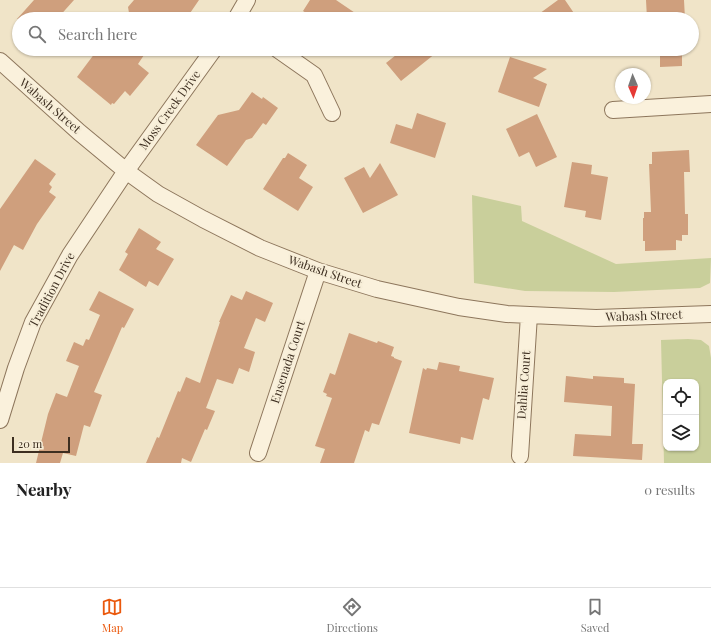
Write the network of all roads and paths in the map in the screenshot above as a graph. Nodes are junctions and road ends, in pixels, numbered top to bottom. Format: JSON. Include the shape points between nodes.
{"nodes":[{"id":1,"x":247,"y":0,"type":"edge"},
{"id":2,"x":240,"y":12,"type":"edge"},
{"id":3,"x":209,"y":56,"type":"edge"},
{"id":4,"x":287,"y":56,"type":"edge"},
{"id":5,"x":0,"y":61,"type":"edge"},
{"id":6,"x":711,"y":104,"type":"edge"},
{"id":7,"x":613,"y":110,"type":"dead end"},
{"id":8,"x":332,"y":113,"type":"dead end"},
{"id":9,"x":126,"y":171,"type":"junction"},
{"id":10,"x":318,"y":272,"type":"junction"},
{"id":11,"x":711,"y":314,"type":"edge"},
{"id":12,"x":529,"y":315,"type":"junction"},
{"id":13,"x":0,"y":420,"type":"edge"},
{"id":14,"x":258,"y":453,"type":"dead end"},
{"id":15,"x":520,"y":456,"type":"dead end"}],
"edges":[{"from":1,"to":2,"type":"street"},
{"from":3,"to":9,"type":"street","name":"Moss Creek Drive"},
{"from":4,"to":8,"type":"street","via":[[314,75]]},
{"from":5,"to":9,"type":"street","name":"Wabash Street"},
{"from":6,"to":7,"type":"street"},
{"from":9,"to":10,"type":"street","name":"Wabash Street","via":[[158,194],[203,220],[260,248]]},
{"from":9,"to":13,"type":"street","name":"Tradition Drive","via":[[70,254],[34,322]]},
{"from":10,"to":12,"type":"street","name":"Wabash Street","via":[[377,289],[459,307]]},
{"from":10,"to":14,"type":"street","name":"Ensenada Court"},
{"from":11,"to":12,"type":"street","name":"Wabash Street","via":[[596,318]]},
{"from":12,"to":15,"type":"street","name":"Dahlia Court"}]}
